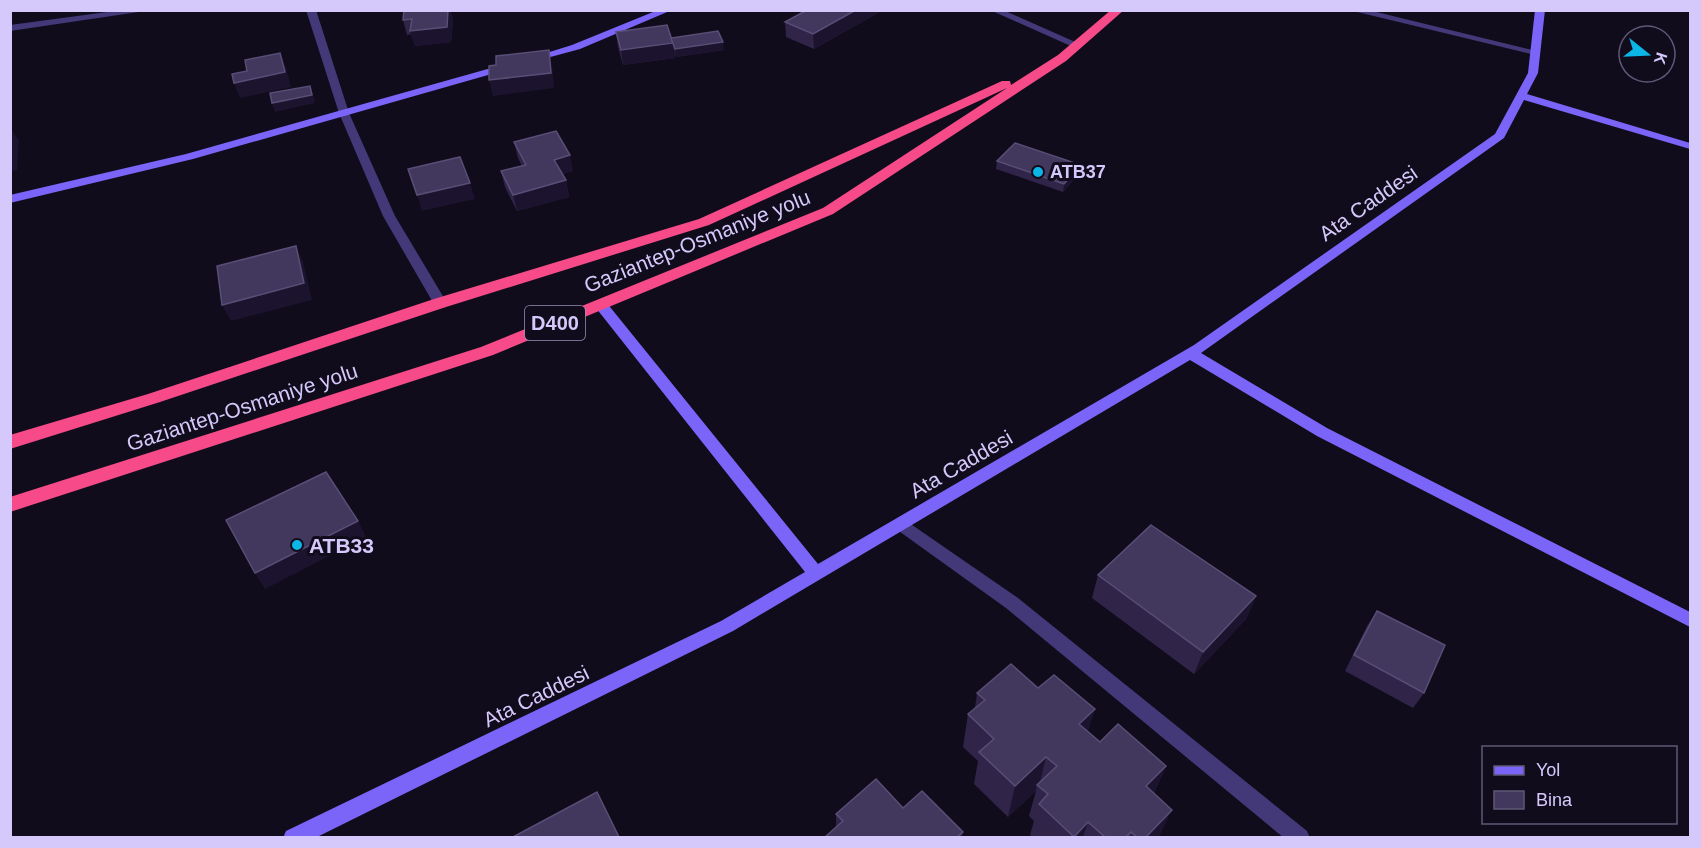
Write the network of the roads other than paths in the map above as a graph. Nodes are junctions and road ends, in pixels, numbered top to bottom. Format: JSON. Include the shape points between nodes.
{"nodes":[{"id":1,"x":148,"y":10,"type":"edge"},
{"id":2,"x":311,"y":10,"type":"edge"},
{"id":3,"x":668,"y":10,"type":"edge"},
{"id":4,"x":994,"y":10,"type":"edge"},
{"id":5,"x":1119,"y":10,"type":"edge"},
{"id":6,"x":1353,"y":10,"type":"edge"},
{"id":7,"x":1540,"y":10,"type":"edge"},
{"id":8,"x":10,"y":28,"type":"edge"},
{"id":9,"x":1077,"y":45,"type":"junction"},
{"id":10,"x":1535,"y":52,"type":"junction"},
{"id":11,"x":1062,"y":58,"type":"junction"},
{"id":12,"x":1521,"y":96,"type":"junction"},
{"id":13,"x":345,"y":113,"type":"junction"},
{"id":14,"x":1690,"y":146,"type":"edge"},
{"id":15,"x":10,"y":199,"type":"edge"},
{"id":16,"x":440,"y":303,"type":"junction"},
{"id":17,"x":601,"y":304,"type":"junction"},
{"id":18,"x":1191,"y":354,"type":"junction"},
{"id":19,"x":10,"y":442,"type":"edge"},
{"id":20,"x":10,"y":505,"type":"edge"},
{"id":21,"x":902,"y":524,"type":"junction"},
{"id":22,"x":816,"y":574,"type":"junction"},
{"id":23,"x":1690,"y":620,"type":"edge"},
{"id":24,"x":293,"y":837,"type":"edge"},
{"id":25,"x":1300,"y":837,"type":"edge"}],
"edges":[{"from":1,"to":8,"type":"street"},
{"from":2,"to":13,"type":"street"},
{"from":3,"to":13,"type":"street","via":[[576,47]]},
{"from":4,"to":9,"type":"street"},
{"from":5,"to":9,"type":"highway","name":"Gaziantep-Osmaniye yolu","number":"D400"},
{"from":6,"to":10,"type":"street"},
{"from":7,"to":10,"type":"street","name":"Ata Caddesi"},
{"from":9,"to":11,"type":"highway","name":"Gaziantep-Osmaniye yolu","number":"D400"},
{"from":10,"to":12,"type":"street","name":"Ata Caddesi","via":[[1533,73]]},
{"from":11,"to":16,"type":"highway","name":"Gaziantep-Osmaniye yolu","number":"D400","via":[[704,222]]},
{"from":11,"to":17,"type":"highway","name":"Gaziantep-Osmaniye yolu","number":"D400","via":[[828,211]]},
{"from":12,"to":14,"type":"street"},
{"from":12,"to":18,"type":"street","name":"Ata Caddesi","via":[[1500,136]]},
{"from":13,"to":15,"type":"street","via":[[189,157]]},
{"from":13,"to":16,"type":"street","via":[[389,216]]},
{"from":16,"to":19,"type":"highway","name":"Gaziantep-Osmaniye yolu","number":"D400"},
{"from":17,"to":20,"type":"highway","name":"Gaziantep-Osmaniye yolu","number":"D400","via":[[487,351]]},
{"from":17,"to":22,"type":"street"},
{"from":18,"to":21,"type":"street","name":"Ata Caddesi"},
{"from":18,"to":23,"type":"street","via":[[1322,432]]},
{"from":21,"to":22,"type":"street","name":"Ata Caddesi"},
{"from":21,"to":25,"type":"street","via":[[1012,603]]},
{"from":22,"to":24,"type":"street","name":"Ata Caddesi","via":[[727,626]]}]}
